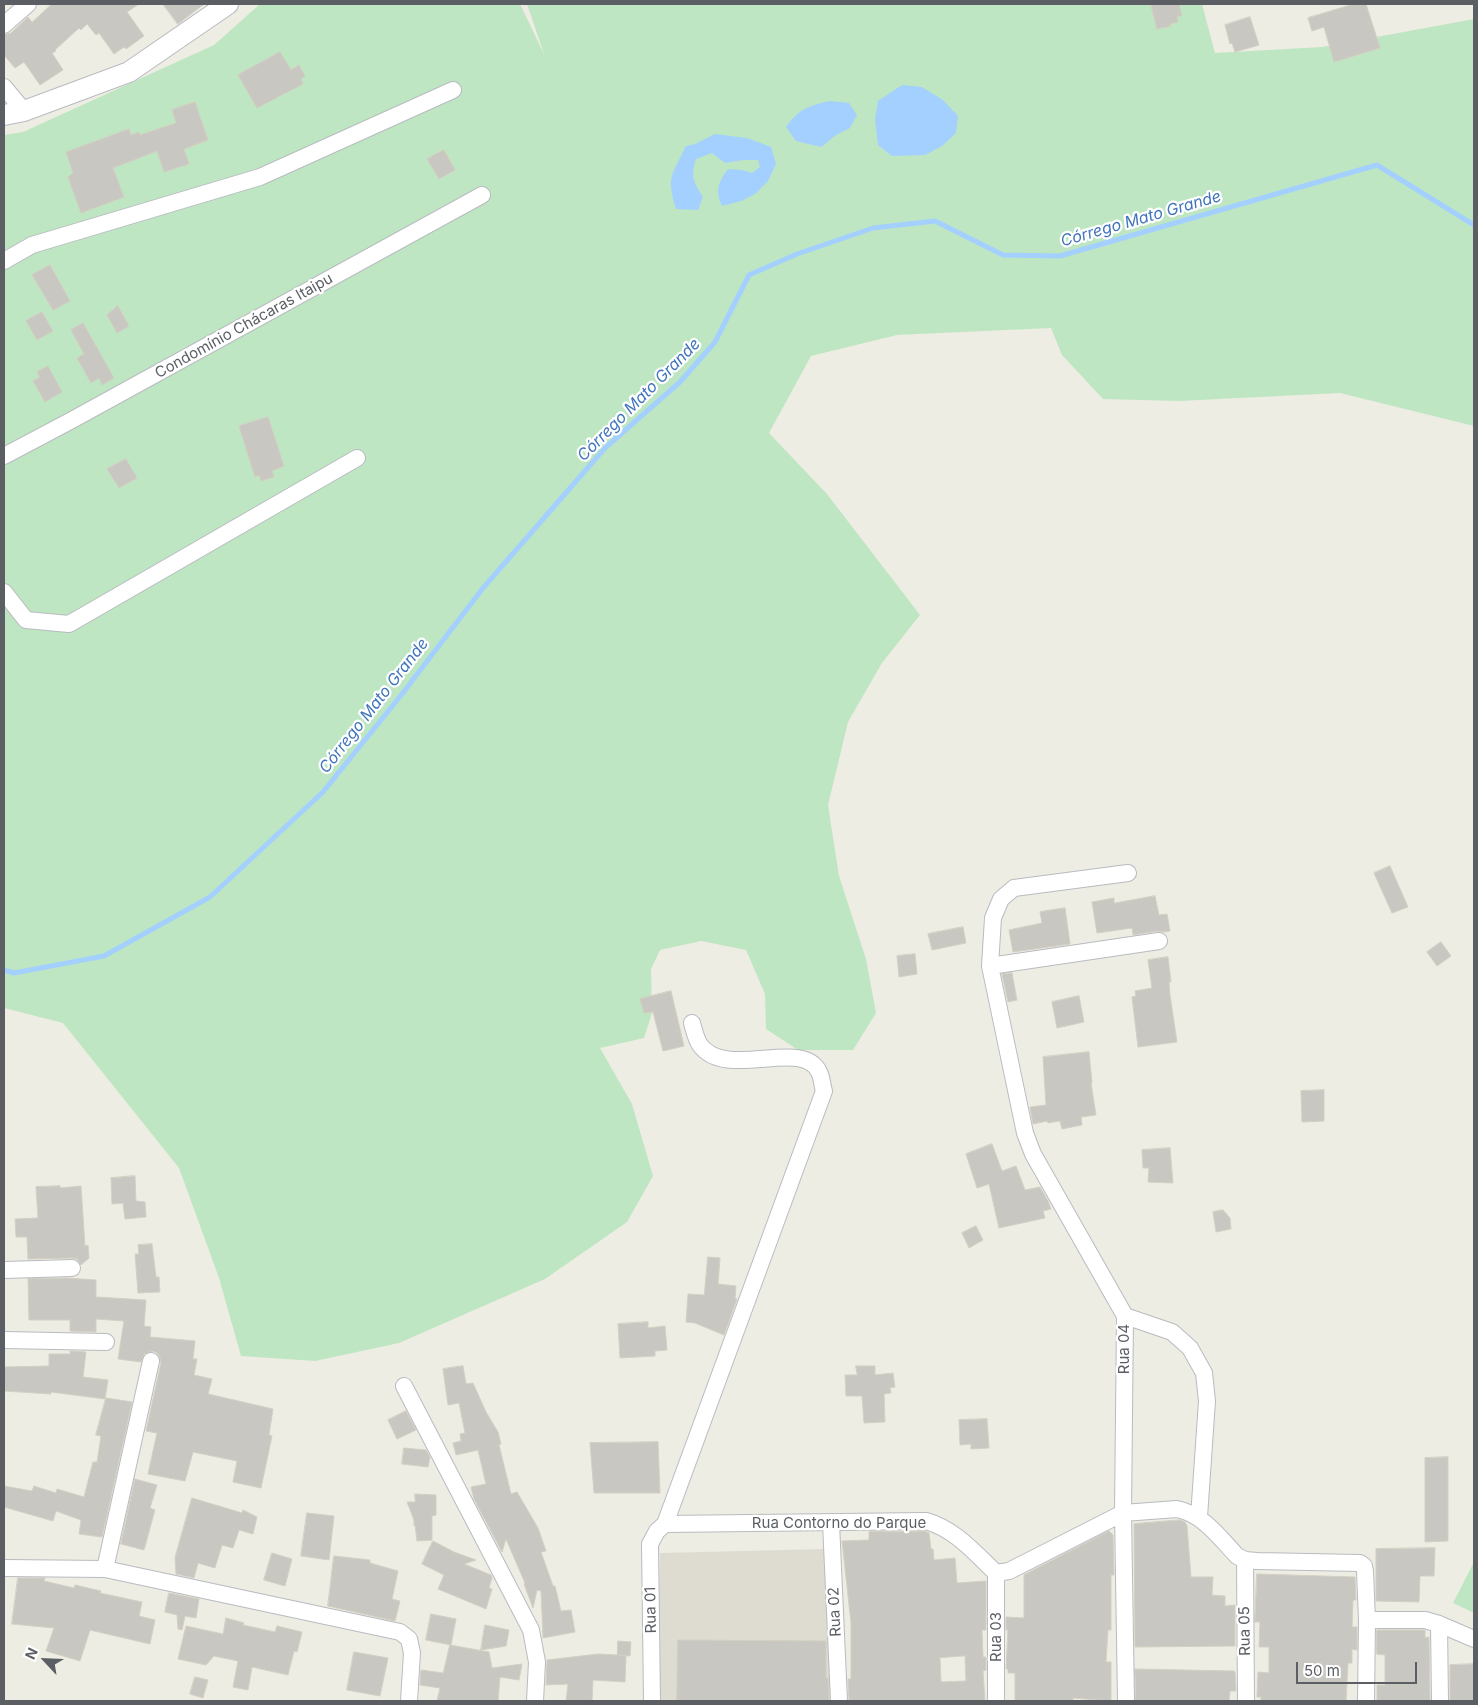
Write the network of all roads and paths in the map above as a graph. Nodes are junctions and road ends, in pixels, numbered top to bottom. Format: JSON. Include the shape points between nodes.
{"nodes":[{"id":1,"x":28,"y":4,"type":"edge"},
{"id":2,"x":228,"y":4,"type":"edge"},
{"id":3,"x":4,"y":25,"type":"edge"},
{"id":4,"x":4,"y":87,"type":"edge"},
{"id":5,"x":453,"y":90,"type":"dead end"},
{"id":6,"x":24,"y":111,"type":"junction"},
{"id":7,"x":4,"y":115,"type":"edge"},
{"id":8,"x":482,"y":195,"type":"dead end"},
{"id":9,"x":4,"y":261,"type":"edge"},
{"id":10,"x":4,"y":456,"type":"edge"},
{"id":11,"x":357,"y":458,"type":"dead end"},
{"id":12,"x":4,"y":592,"type":"edge"},
{"id":13,"x":1128,"y":872,"type":"dead end"},
{"id":14,"x":1159,"y":941,"type":"dead end"},
{"id":15,"x":990,"y":966,"type":"junction"},
{"id":16,"x":692,"y":1023,"type":"dead end"},
{"id":17,"x":72,"y":1268,"type":"dead end"},
{"id":18,"x":4,"y":1270,"type":"edge"},
{"id":19,"x":1124,"y":1316,"type":"junction"},
{"id":20,"x":4,"y":1340,"type":"edge"},
{"id":21,"x":106,"y":1342,"type":"dead end"},
{"id":22,"x":151,"y":1361,"type":"dead end"},
{"id":23,"x":404,"y":1386,"type":"dead end"},
{"id":24,"x":1123,"y":1513,"type":"junction"},
{"id":25,"x":1199,"y":1517,"type":"junction"},
{"id":26,"x":831,"y":1523,"type":"junction"},
{"id":27,"x":665,"y":1524,"type":"junction"},
{"id":28,"x":1245,"y":1560,"type":"junction"},
{"id":29,"x":4,"y":1568,"type":"edge"},
{"id":30,"x":105,"y":1569,"type":"junction"},
{"id":31,"x":996,"y":1573,"type":"junction"},
{"id":32,"x":1367,"y":1620,"type":"junction"},
{"id":33,"x":1439,"y":1624,"type":"junction"},
{"id":34,"x":1474,"y":1639,"type":"edge"},
{"id":35,"x":409,"y":1701,"type":"edge"},
{"id":36,"x":535,"y":1701,"type":"edge"},
{"id":37,"x":652,"y":1701,"type":"edge"},
{"id":38,"x":839,"y":1701,"type":"edge"},
{"id":39,"x":996,"y":1701,"type":"edge"},
{"id":40,"x":1126,"y":1701,"type":"edge"},
{"id":41,"x":1246,"y":1701,"type":"edge"},
{"id":42,"x":1366,"y":1701,"type":"edge"},
{"id":43,"x":1440,"y":1701,"type":"edge"}],
"edges":[{"from":1,"to":3,"type":"street"},
{"from":2,"to":6,"type":"street","via":[[129,72]]},
{"from":4,"to":6,"type":"street"},
{"from":5,"to":9,"type":"street","via":[[260,177],[32,245]]},
{"from":6,"to":7,"type":"street"},
{"from":8,"to":10,"type":"street","name":"Condomínio Chácaras Itaipu"},
{"from":11,"to":12,"type":"street","via":[[69,624],[26,620]]},
{"from":13,"to":15,"type":"street","name":"Rua 04","via":[[1014,888],[1001,899],[993,918]]},
{"from":14,"to":15,"type":"street"},
{"from":15,"to":19,"type":"street","name":"Rua 04","via":[[1027,1140]]},
{"from":16,"to":27,"type":"street","name":"Rua 01","via":[[700,1044],[712,1055],[733,1061],[796,1057],[812,1063],[819,1071],[824,1091]]},
{"from":17,"to":18,"type":"street"},
{"from":19,"to":24,"type":"street","name":"Rua 04"},
{"from":19,"to":25,"type":"street","via":[[1172,1332],[1190,1348],[1204,1373],[1207,1400]]},
{"from":20,"to":21,"type":"street"},
{"from":22,"to":30,"type":"street"},
{"from":23,"to":36,"type":"street","via":[[531,1630],[537,1662]]},
{"from":24,"to":25,"type":"street","via":[[1178,1509]]},
{"from":24,"to":31,"type":"street","via":[[1009,1571]]},
{"from":24,"to":40,"type":"street","name":"Rua 04"},
{"from":25,"to":28,"type":"street"},
{"from":26,"to":27,"type":"street","name":"Rua Contorno do Parque"},
{"from":26,"to":31,"type":"street","name":"Rua Contorno do Parque","via":[[926,1521],[940,1525],[968,1545]]},
{"from":26,"to":38,"type":"street","name":"Rua 02"},
{"from":27,"to":37,"type":"street","name":"Rua 01","via":[[650,1544]]},
{"from":28,"to":32,"type":"street","via":[[1360,1563],[1365,1571]]},
{"from":28,"to":41,"type":"street","name":"Rua 05"},
{"from":29,"to":30,"type":"street"},
{"from":30,"to":35,"type":"street","via":[[400,1632],[410,1639],[412,1653]]},
{"from":31,"to":39,"type":"street","name":"Rua 03"},
{"from":32,"to":33,"type":"street","via":[[1425,1620]]},
{"from":32,"to":42,"type":"street"},
{"from":33,"to":34,"type":"street"},
{"from":33,"to":43,"type":"street"}]}
